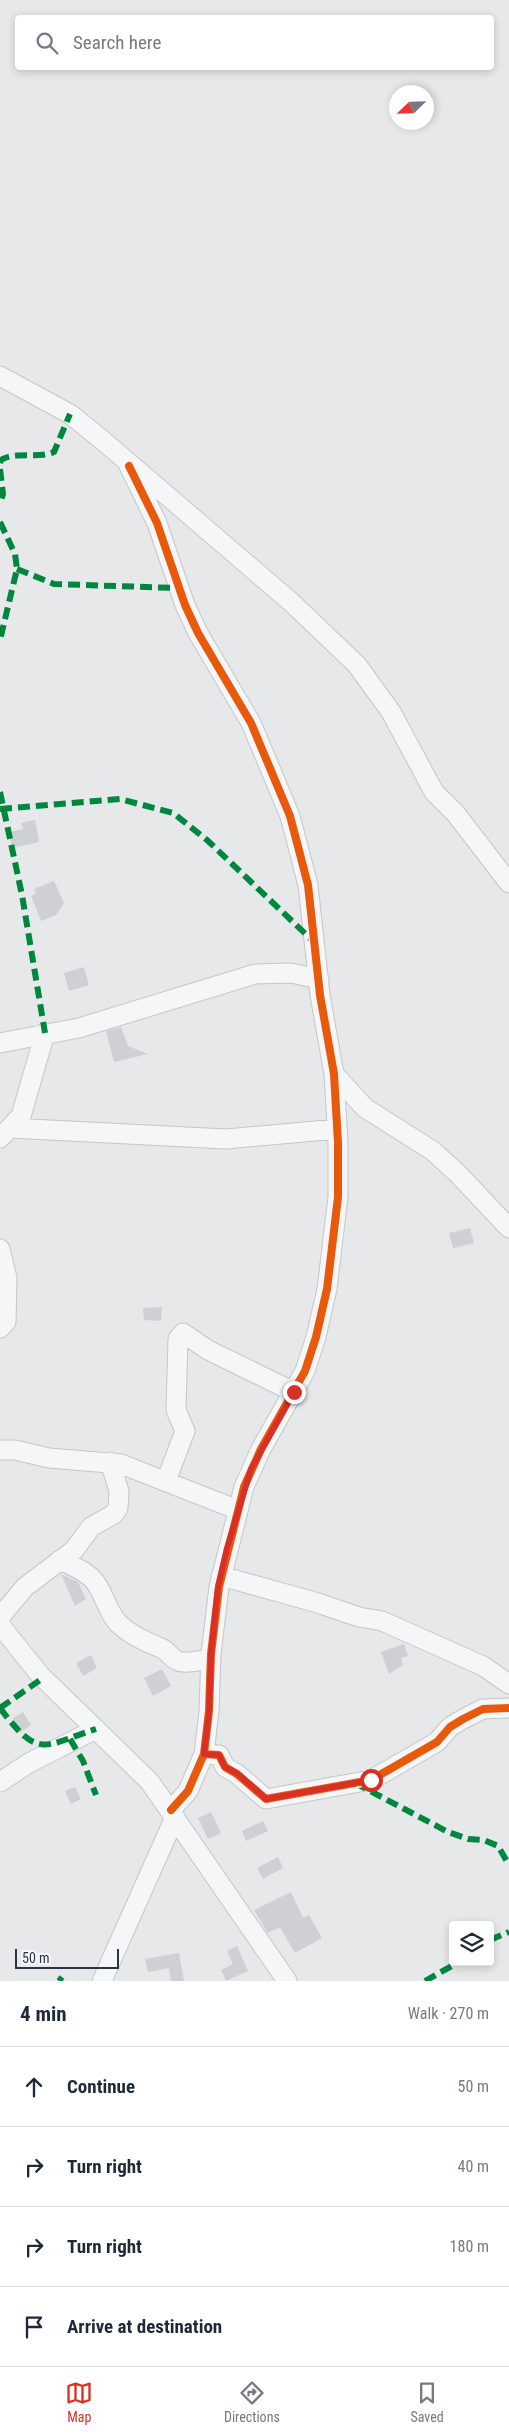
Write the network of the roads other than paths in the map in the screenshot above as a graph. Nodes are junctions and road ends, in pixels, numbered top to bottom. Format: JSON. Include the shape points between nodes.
{"nodes":[{"id":1,"x":0,"y":376,"type":"edge"},
{"id":2,"x":129,"y":466,"type":"junction"},
{"id":3,"x":509,"y":882,"type":"edge"},
{"id":4,"x":319,"y":979,"type":"junction"},
{"id":5,"x":46,"y":1033,"type":"junction"},
{"id":6,"x":0,"y":1043,"type":"edge"},
{"id":7,"x":334,"y":1074,"type":"junction"},
{"id":8,"x":337,"y":1128,"type":"junction"},
{"id":9,"x":5,"y":1133,"type":"edge"},
{"id":10,"x":509,"y":1228,"type":"edge"},
{"id":11,"x":0,"y":1249,"type":"edge"},
{"id":12,"x":0,"y":1328,"type":"edge"},
{"id":13,"x":294,"y":1392,"type":"junction"},
{"id":14,"x":0,"y":1450,"type":"edge"},
{"id":15,"x":110,"y":1462,"type":"junction"},
{"id":16,"x":166,"y":1481,"type":"junction"},
{"id":17,"x":238,"y":1510,"type":"junction"},
{"id":18,"x":60,"y":1560,"type":"junction"},
{"id":19,"x":221,"y":1576,"type":"junction"},
{"id":20,"x":0,"y":1617,"type":"edge"},
{"id":21,"x":0,"y":1625,"type":"edge"},
{"id":22,"x":210,"y":1659,"type":"junction"},
{"id":23,"x":509,"y":1684,"type":"edge"},
{"id":24,"x":509,"y":1708,"type":"edge"},
{"id":25,"x":96,"y":1729,"type":"junction"},
{"id":26,"x":204,"y":1754,"type":"junction"},
{"id":27,"x":0,"y":1782,"type":"edge"},
{"id":28,"x":173,"y":1813,"type":"junction"},
{"id":29,"x":102,"y":1981,"type":"edge"},
{"id":30,"x":287,"y":1981,"type":"edge"}],
"edges":[{"from":1,"to":2,"type":"street","via":[[70,414]]},
{"from":2,"to":3,"type":"street","via":[[234,552],[357,665],[391,712],[434,792],[456,814]]},
{"from":2,"to":4,"type":"street","via":[[157,523],[185,605],[251,723],[290,816],[308,885]]},
{"from":4,"to":5,"type":"street","via":[[291,973],[255,974],[79,1028]]},
{"from":4,"to":7,"type":"street"},
{"from":5,"to":6,"type":"street"},
{"from":5,"to":9,"type":"street","via":[[21,1116]]},
{"from":7,"to":8,"type":"street"},
{"from":7,"to":10,"type":"street","via":[[365,1108],[433,1151]]},
{"from":8,"to":9,"type":"street","via":[[226,1139]]},
{"from":8,"to":13,"type":"street","via":[[338,1197],[327,1289],[316,1337]]},
{"from":11,"to":12,"type":"street","via":[[7,1278],[6,1322]]},
{"from":13,"to":16,"type":"street","via":[[208,1350],[183,1333],[178,1340],[176,1410],[185,1431]]},
{"from":13,"to":17,"type":"street","via":[[251,1469]]},
{"from":14,"to":15,"type":"street","via":[[49,1458]]},
{"from":15,"to":16,"type":"street"},
{"from":15,"to":18,"type":"street","via":[[120,1492],[118,1508],[114,1514],[91,1527],[79,1545]]},
{"from":16,"to":17,"type":"street"},
{"from":17,"to":19,"type":"street"},
{"from":18,"to":20,"type":"street","via":[[25,1587]]},
{"from":18,"to":22,"type":"street","via":[[85,1572],[95,1582],[108,1608],[131,1633],[167,1651],[174,1660]]},
{"from":19,"to":22,"type":"street"},
{"from":19,"to":23,"type":"street","via":[[350,1615],[382,1621],[483,1666]]},
{"from":21,"to":25,"type":"street","via":[[40,1675]]},
{"from":22,"to":26,"type":"street"},
{"from":24,"to":26,"type":"street","via":[[483,1709],[463,1719],[450,1727],[437,1742],[371,1780],[266,1799],[225,1767],[219,1755]]},
{"from":25,"to":27,"type":"street","via":[[29,1763]]},
{"from":25,"to":28,"type":"street","via":[[143,1773]]},
{"from":26,"to":28,"type":"street","via":[[188,1791]]},
{"from":28,"to":29,"type":"street"},
{"from":28,"to":30,"type":"street"}]}
